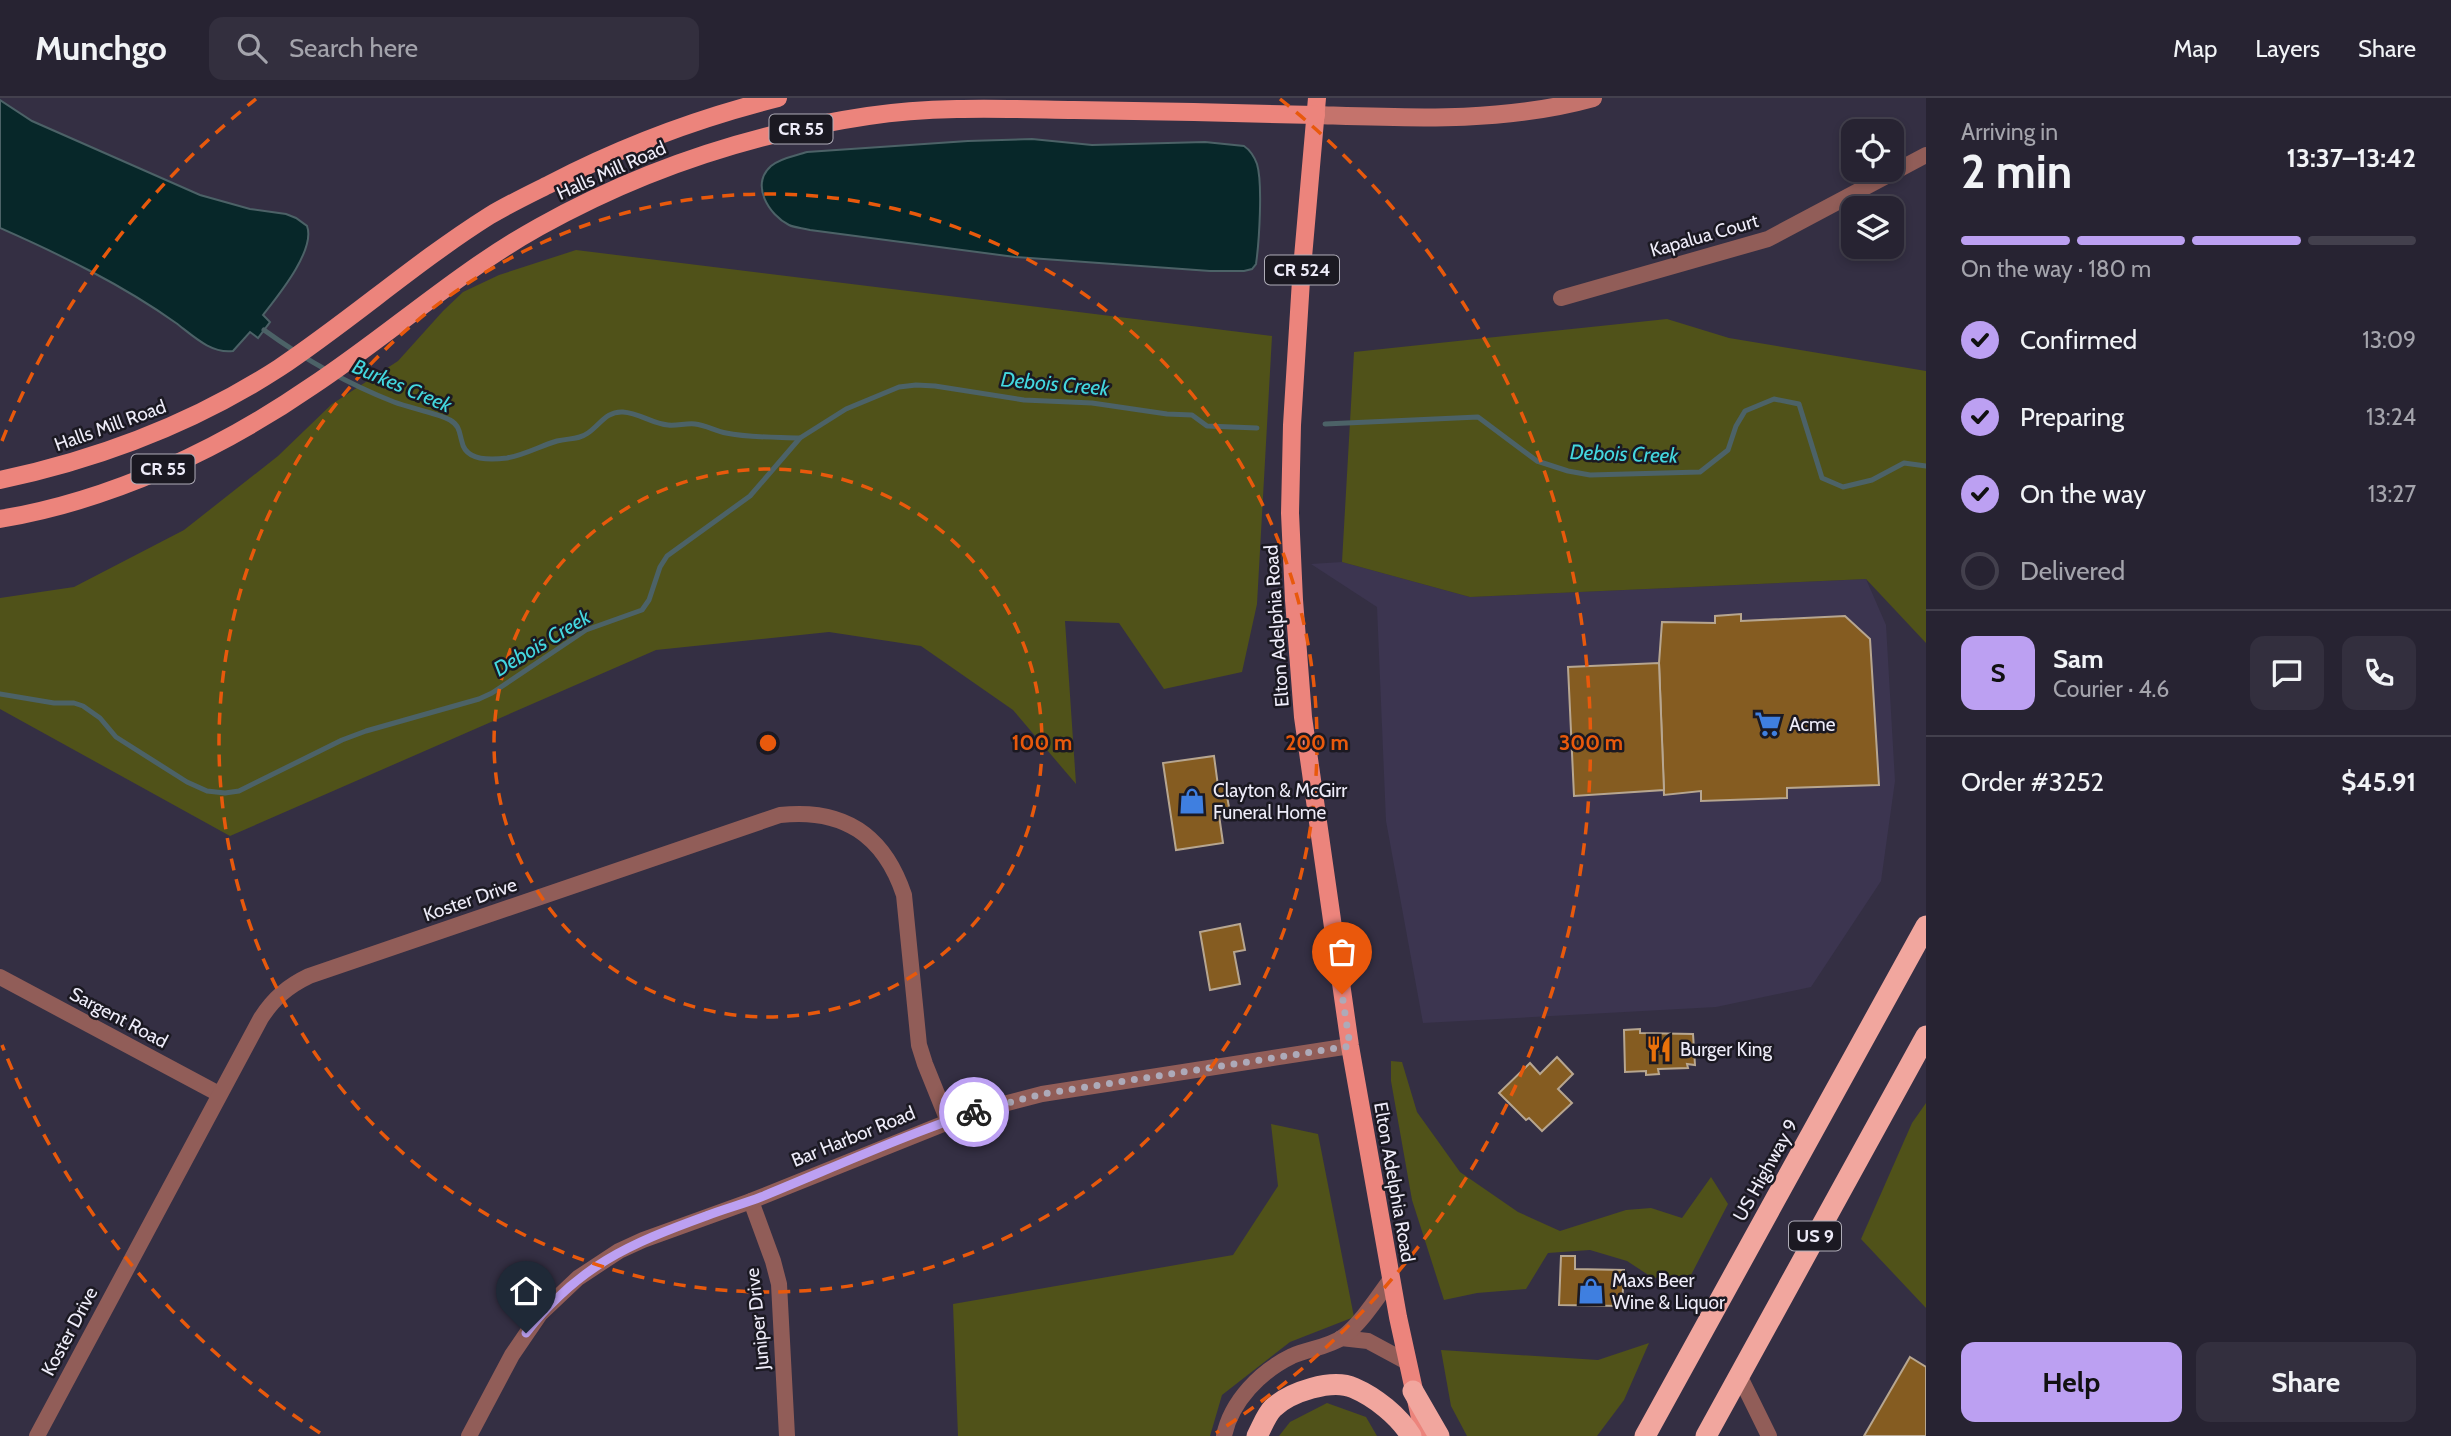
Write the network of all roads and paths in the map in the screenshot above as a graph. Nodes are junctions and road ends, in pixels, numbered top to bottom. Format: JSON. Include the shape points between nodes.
{"nodes":[{"id":1,"x":778,"y":98,"type":"edge"},
{"id":2,"x":1593,"y":98,"type":"edge"},
{"id":3,"x":1316,"y":106,"type":"edge"},
{"id":4,"x":1926,"y":155,"type":"edge"},
{"id":5,"x":1561,"y":298,"type":"dead end"},
{"id":6,"x":0,"y":480,"type":"edge"},
{"id":7,"x":0,"y":519,"type":"edge"},
{"id":8,"x":1926,"y":926,"type":"edge"},
{"id":9,"x":0,"y":977,"type":"edge"},
{"id":10,"x":1926,"y":1036,"type":"edge"},
{"id":11,"x":1350,"y":1046,"type":"junction"},
{"id":12,"x":219,"y":1094,"type":"junction"},
{"id":13,"x":948,"y":1121,"type":"junction"},
{"id":14,"x":751,"y":1201,"type":"junction"},
{"id":15,"x":1391,"y":1279,"type":"junction"},
{"id":16,"x":1341,"y":1338,"type":"junction"},
{"id":17,"x":1407,"y":1362,"type":"junction"},
{"id":18,"x":1740,"y":1375,"type":"junction"},
{"id":19,"x":1413,"y":1391,"type":"junction"},
{"id":20,"x":37,"y":1436,"type":"edge"},
{"id":21,"x":469,"y":1436,"type":"edge"},
{"id":22,"x":787,"y":1436,"type":"edge"},
{"id":23,"x":1224,"y":1436,"type":"edge"},
{"id":24,"x":1257,"y":1436,"type":"edge"},
{"id":25,"x":1411,"y":1436,"type":"edge"},
{"id":26,"x":1424,"y":1436,"type":"edge"},
{"id":27,"x":1439,"y":1436,"type":"edge"},
{"id":28,"x":1645,"y":1436,"type":"edge"},
{"id":29,"x":1706,"y":1436,"type":"edge"},
{"id":30,"x":1769,"y":1436,"type":"edge"}],
"edges":[{"from":1,"to":6,"type":"main road","name":"Halls Mill Road","number":"CR 55","via":[[680,126],[522,198],[469,229],[316,343],[210,407],[70,464]]},
{"from":2,"to":3,"type":"main road","via":[[1548,108],[1453,118]]},
{"from":3,"to":7,"type":"main road","name":"Halls Mill Road","number":"CR 55","via":[[956,109],[868,116],[719,149],[656,171],[536,228],[312,387],[225,438],[153,474],[74,502]]},
{"from":3,"to":11,"type":"main road","name":"Elton Adelphia Road","number":"CR 524","via":[[1292,425],[1291,559],[1303,717]]},
{"from":4,"to":5,"type":"street","name":"Kapalua Court","via":[[1768,239]]},
{"from":8,"to":28,"type":"highway","name":"US Highway 9","number":"US 9"},
{"from":9,"to":12,"type":"street","name":"Sargent Road"},
{"from":10,"to":18,"type":"highway","number":"US 9"},
{"from":11,"to":13,"type":"street","name":"Bar Harbor Road","via":[[1042,1094]]},
{"from":11,"to":15,"type":"main road","name":"Elton Adelphia Road","number":"CR 524"},
{"from":12,"to":13,"type":"street","name":"Koster Drive","via":[[261,1018],[292,984],[780,816],[801,813],[835,818],[859,830],[897,873],[904,895],[919,1045]]},
{"from":12,"to":20,"type":"street","name":"Koster Drive"},
{"from":13,"to":14,"type":"street","name":"Bar Harbor Road"},
{"from":14,"to":21,"type":"street","name":"Bar Harbor Road","via":[[643,1240],[578,1278],[526,1333]]},
{"from":14,"to":22,"type":"street","name":"Juniper Drive","via":[[779,1284]]},
{"from":15,"to":16,"type":"street"},
{"from":15,"to":17,"type":"main road","name":"Elton Adelphia Road","number":"CR 524"},
{"from":16,"to":17,"type":"street","via":[[1368,1341]]},
{"from":16,"to":23,"type":"street","via":[[1292,1356],[1268,1371],[1239,1402]]},
{"from":17,"to":19,"type":"main road","name":"Elton Adelphia Road","number":"CR 524"},
{"from":18,"to":29,"type":"highway","number":"US 9"},
{"from":18,"to":30,"type":"street"},
{"from":19,"to":26,"type":"main road","name":"Elton Adelphia Road","number":"CR 524"},
{"from":19,"to":27,"type":"highway"},
{"from":24,"to":25,"type":"highway","via":[[1272,1409],[1293,1395],[1323,1385],[1352,1386],[1380,1403]]}]}
